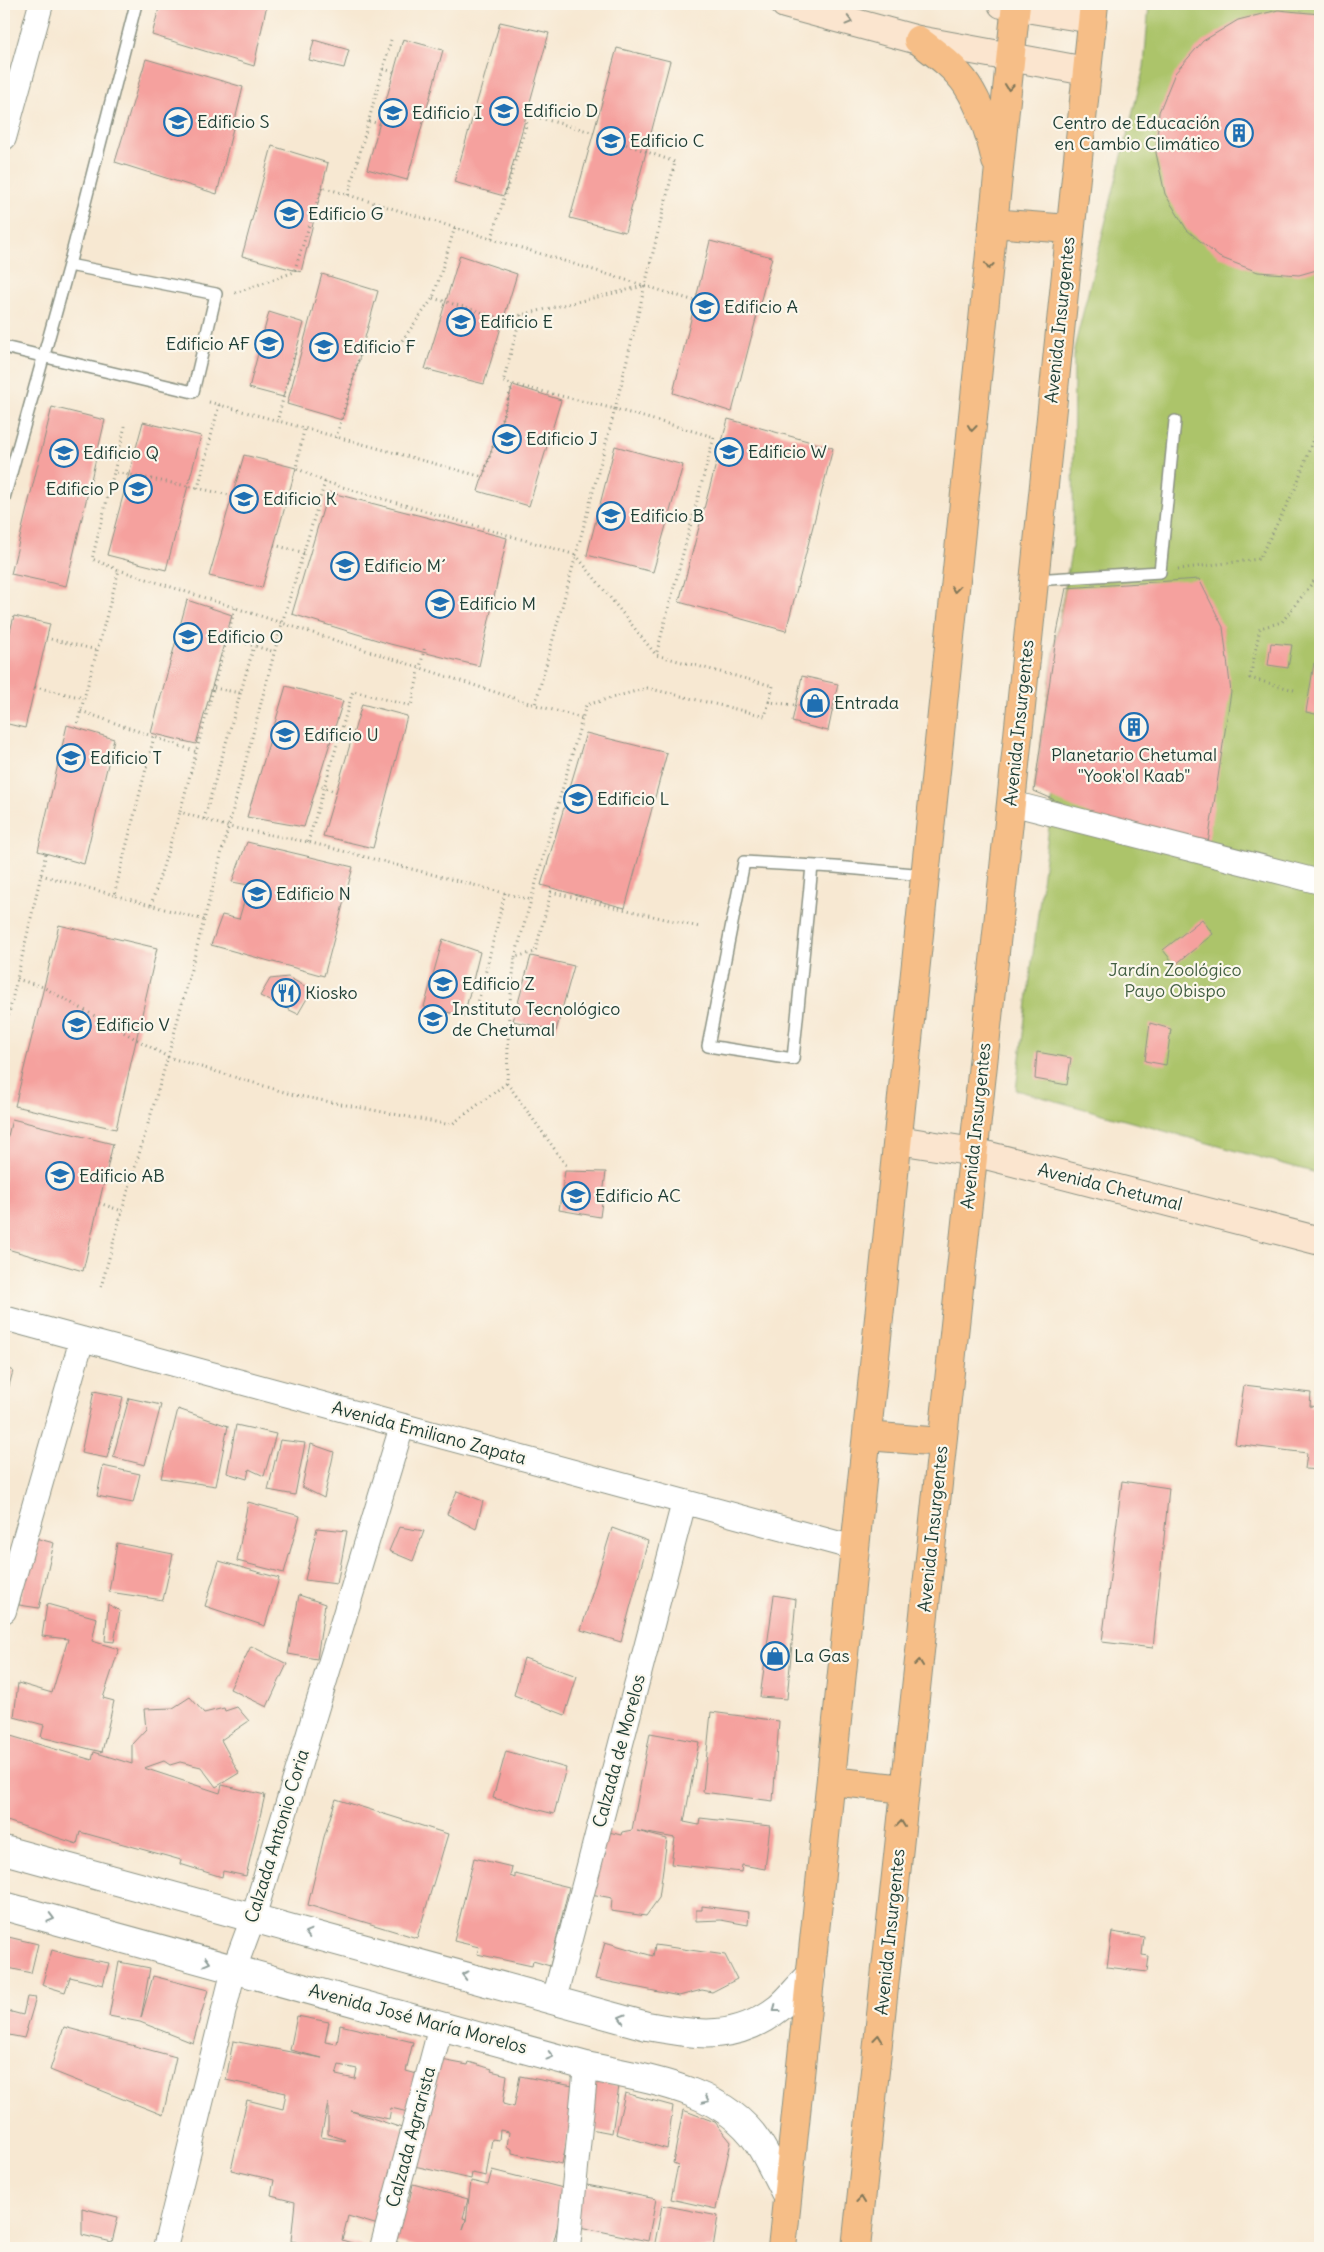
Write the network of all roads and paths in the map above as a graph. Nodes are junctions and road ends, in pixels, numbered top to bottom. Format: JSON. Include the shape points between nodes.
{"nodes":[{"id":1,"x":41,"y":4,"type":"edge"},
{"id":2,"x":136,"y":4,"type":"edge"},
{"id":3,"x":785,"y":4,"type":"edge"},
{"id":4,"x":1011,"y":5,"type":"edge"},
{"id":5,"x":1093,"y":12,"type":"edge"},
{"id":6,"x":391,"y":40,"type":"dead end"},
{"id":7,"x":918,"y":40,"type":"junction"},
{"id":8,"x":1012,"y":58,"type":"junction"},
{"id":9,"x":383,"y":69,"type":"junction"},
{"id":10,"x":1086,"y":71,"type":"junction"},
{"id":11,"x":394,"y":72,"type":"dead end"},
{"id":12,"x":11,"y":79,"type":"edge"},
{"id":13,"x":369,"y":121,"type":"junction"},
{"id":14,"x":380,"y":124,"type":"dead end"},
{"id":15,"x":4,"y":138,"type":"edge"},
{"id":16,"x":1000,"y":178,"type":"junction"},
{"id":17,"x":348,"y":195,"type":"junction"},
{"id":18,"x":993,"y":223,"type":"junction"},
{"id":19,"x":455,"y":227,"type":"junction"},
{"id":20,"x":1069,"y":229,"type":"junction"},
{"id":21,"x":491,"y":238,"type":"junction"},
{"id":22,"x":69,"y":265,"type":"junction"},
{"id":23,"x":645,"y":286,"type":"junction"},
{"id":24,"x":232,"y":294,"type":"dead end"},
{"id":25,"x":433,"y":298,"type":"junction"},
{"id":26,"x":696,"y":301,"type":"dead end"},
{"id":27,"x":521,"y":315,"type":"junction"},
{"id":28,"x":4,"y":347,"type":"edge"},
{"id":29,"x":296,"y":353,"type":"dead end"},
{"id":30,"x":44,"y":357,"type":"junction"},
{"id":31,"x":513,"y":384,"type":"junction"},
{"id":32,"x":204,"y":401,"type":"dead end"},
{"id":33,"x":219,"y":405,"type":"junction"},
{"id":34,"x":615,"y":410,"type":"junction"},
{"id":35,"x":1320,"y":420,"type":"edge"},
{"id":36,"x":1175,"y":421,"type":"dead end"},
{"id":37,"x":277,"y":422,"type":"junction"},
{"id":38,"x":125,"y":426,"type":"dead end"},
{"id":39,"x":304,"y":430,"type":"junction"},
{"id":40,"x":1316,"y":432,"type":"junction"},
{"id":41,"x":1320,"y":436,"type":"edge"},
{"id":42,"x":336,"y":438,"type":"junction"},
{"id":43,"x":114,"y":472,"type":"junction"},
{"id":44,"x":326,"y":482,"type":"junction"},
{"id":45,"x":198,"y":488,"type":"junction"},
{"id":46,"x":233,"y":496,"type":"dead end"},
{"id":47,"x":4,"y":498,"type":"edge"},
{"id":48,"x":274,"y":545,"type":"dead end"},
{"id":49,"x":305,"y":553,"type":"junction"},
{"id":50,"x":576,"y":555,"type":"junction"},
{"id":51,"x":119,"y":570,"type":"junction"},
{"id":52,"x":1160,"y":572,"type":"junction"},
{"id":53,"x":1320,"y":573,"type":"edge"},
{"id":54,"x":1033,"y":580,"type":"junction"},
{"id":55,"x":235,"y":608,"type":"junction"},
{"id":56,"x":282,"y":623,"type":"junction"},
{"id":57,"x":46,"y":638,"type":"dead end"},
{"id":58,"x":228,"y":638,"type":"junction"},
{"id":59,"x":254,"y":646,"type":"junction"},
{"id":60,"x":425,"y":646,"type":"dead end"},
{"id":61,"x":97,"y":650,"type":"junction"},
{"id":62,"x":275,"y":652,"type":"junction"},
{"id":63,"x":656,"y":656,"type":"junction"},
{"id":64,"x":421,"y":668,"type":"junction"},
{"id":65,"x":35,"y":686,"type":"dead end"},
{"id":66,"x":214,"y":688,"type":"junction"},
{"id":67,"x":1294,"y":690,"type":"dead end"},
{"id":68,"x":240,"y":693,"type":"junction"},
{"id":69,"x":84,"y":698,"type":"junction"},
{"id":70,"x":769,"y":702,"type":"junction"},
{"id":71,"x":535,"y":705,"type":"junction"},
{"id":72,"x":802,"y":706,"type":"dead end"},
{"id":73,"x":81,"y":711,"type":"junction"},
{"id":74,"x":582,"y":718,"type":"junction"},
{"id":75,"x":76,"y":728,"type":"dead end"},
{"id":76,"x":333,"y":733,"type":"dead end"},
{"id":77,"x":340,"y":734,"type":"junction"},
{"id":78,"x":154,"y":737,"type":"junction"},
{"id":79,"x":352,"y":739,"type":"dead end"},
{"id":80,"x":197,"y":752,"type":"junction"},
{"id":81,"x":317,"y":784,"type":"dead end"},
{"id":82,"x":324,"y":786,"type":"junction"},
{"id":83,"x":336,"y":792,"type":"dead end"},
{"id":84,"x":1011,"y":804,"type":"junction"},
{"id":85,"x":180,"y":812,"type":"junction"},
{"id":86,"x":204,"y":819,"type":"junction"},
{"id":87,"x":229,"y":827,"type":"junction"},
{"id":88,"x":308,"y":842,"type":"junction"},
{"id":89,"x":46,"y":854,"type":"dead end"},
{"id":90,"x":812,"y":866,"type":"junction"},
{"id":91,"x":40,"y":875,"type":"junction"},
{"id":92,"x":925,"y":875,"type":"junction"},
{"id":93,"x":1320,"y":882,"type":"edge"},
{"id":94,"x":505,"y":893,"type":"junction"},
{"id":95,"x":114,"y":895,"type":"junction"},
{"id":96,"x":530,"y":900,"type":"junction"},
{"id":97,"x":151,"y":905,"type":"junction"},
{"id":98,"x":204,"y":920,"type":"junction"},
{"id":99,"x":699,"y":927,"type":"dead end"},
{"id":100,"x":514,"y":957,"type":"junction"},
{"id":101,"x":17,"y":979,"type":"junction"},
{"id":102,"x":473,"y":979,"type":"dead end"},
{"id":103,"x":483,"y":981,"type":"junction"},
{"id":104,"x":509,"y":1011,"type":"junction"},
{"id":105,"x":4,"y":1014,"type":"edge"},
{"id":106,"x":8,"y":1015,"type":"junction"},
{"id":107,"x":4,"y":1035,"type":"edge"},
{"id":108,"x":168,"y":1057,"type":"junction"},
{"id":109,"x":507,"y":1083,"type":"junction"},
{"id":110,"x":898,"y":1140,"type":"junction"},
{"id":111,"x":974,"y":1152,"type":"junction"},
{"id":112,"x":566,"y":1165,"type":"dead end"},
{"id":113,"x":99,"y":1203,"type":"dead end"},
{"id":114,"x":122,"y":1211,"type":"junction"},
{"id":115,"x":1320,"y":1241,"type":"edge"},
{"id":116,"x":101,"y":1287,"type":"dead end"},
{"id":117,"x":4,"y":1318,"type":"edge"},
{"id":118,"x":82,"y":1339,"type":"junction"},
{"id":119,"x":402,"y":1426,"type":"junction"},
{"id":120,"x":867,"y":1436,"type":"junction"},
{"id":121,"x":942,"y":1442,"type":"junction"},
{"id":122,"x":684,"y":1502,"type":"junction"},
{"id":123,"x":855,"y":1548,"type":"junction"},
{"id":124,"x":4,"y":1611,"type":"edge"},
{"id":125,"x":831,"y":1781,"type":"junction"},
{"id":126,"x":905,"y":1788,"type":"junction"},
{"id":127,"x":4,"y":1850,"type":"edge"},
{"id":128,"x":4,"y":1906,"type":"edge"},
{"id":129,"x":253,"y":1918,"type":"junction"},
{"id":130,"x":234,"y":1969,"type":"junction"},
{"id":131,"x":811,"y":1975,"type":"junction"},
{"id":132,"x":554,"y":2000,"type":"junction"},
{"id":133,"x":441,"y":2026,"type":"junction"},
{"id":134,"x":586,"y":2066,"type":"junction"},
{"id":135,"x":787,"y":2196,"type":"junction"},
{"id":136,"x":165,"y":2248,"type":"edge"},
{"id":137,"x":382,"y":2248,"type":"edge"},
{"id":138,"x":568,"y":2248,"type":"edge"},
{"id":139,"x":782,"y":2248,"type":"edge"},
{"id":140,"x":856,"y":2248,"type":"edge"}],
"edges":[{"from":1,"to":12,"type":"street"},
{"from":2,"to":22,"type":"lane"},
{"from":3,"to":7,"type":"main road","one_way":true},
{"from":4,"to":5,"type":"main road"},
{"from":4,"to":8,"type":"main road"},
{"from":5,"to":10,"type":"main road","name":"Avenida Insurgentes"},
{"from":6,"to":9,"type":"path"},
{"from":7,"to":8,"type":"main road"},
{"from":7,"to":16,"type":"main road","via":[[952,67],[966,84],[982,113]]},
{"from":8,"to":10,"type":"main road"},
{"from":8,"to":16,"type":"main road","one_way":true},
{"from":9,"to":11,"type":"path"},
{"from":9,"to":13,"type":"path"},
{"from":10,"to":20,"type":"main road","name":"Avenida Insurgentes"},
{"from":12,"to":15,"type":"street"},
{"from":13,"to":14,"type":"path"},
{"from":13,"to":17,"type":"path"},
{"from":16,"to":18,"type":"main road"},
{"from":17,"to":19,"type":"path"},
{"from":17,"to":24,"type":"path","via":[[322,187],[294,272]]},
{"from":18,"to":20,"type":"main road"},
{"from":18,"to":92,"type":"main road","one_way":true},
{"from":19,"to":21,"type":"path"},
{"from":19,"to":25,"type":"path"},
{"from":20,"to":54,"type":"main road","name":"Avenida Insurgentes"},
{"from":21,"to":23,"type":"path"},
{"from":21,"to":23,"type":"path","via":[[529,115],[595,133],[675,162]]},
{"from":22,"to":30,"type":"lane"},
{"from":22,"to":30,"type":"lane","via":[[216,294],[193,392]]},
{"from":23,"to":26,"type":"path"},
{"from":23,"to":27,"type":"path"},
{"from":23,"to":34,"type":"path"},
{"from":25,"to":27,"type":"path","via":[[504,319]]},
{"from":25,"to":42,"type":"path","via":[[401,342],[362,348]]},
{"from":27,"to":31,"type":"path","via":[[503,382]]},
{"from":28,"to":30,"type":"lane"},
{"from":29,"to":37,"type":"path"},
{"from":30,"to":47,"type":"lane"},
{"from":31,"to":34,"type":"path"},
{"from":31,"to":42,"type":"path","via":[[483,477]]},
{"from":32,"to":33,"type":"path"},
{"from":33,"to":37,"type":"path"},
{"from":33,"to":45,"type":"path"},
{"from":34,"to":50,"type":"path"},
{"from":34,"to":63,"type":"path","via":[[714,437]]},
{"from":35,"to":40,"type":"path"},
{"from":36,"to":52,"type":"lane"},
{"from":37,"to":39,"type":"path"},
{"from":38,"to":43,"type":"path"},
{"from":39,"to":42,"type":"path"},
{"from":39,"to":44,"type":"path","via":[[296,468]]},
{"from":40,"to":41,"type":"path"},
{"from":40,"to":52,"type":"path","via":[[1295,489],[1258,559]]},
{"from":43,"to":45,"type":"path"},
{"from":43,"to":51,"type":"path","via":[[92,559]]},
{"from":44,"to":49,"type":"path"},
{"from":44,"to":50,"type":"path"},
{"from":45,"to":46,"type":"path"},
{"from":48,"to":49,"type":"path"},
{"from":49,"to":56,"type":"path"},
{"from":50,"to":63,"type":"path"},
{"from":50,"to":71,"type":"path"},
{"from":51,"to":55,"type":"path"},
{"from":51,"to":61,"type":"path"},
{"from":52,"to":54,"type":"lane"},
{"from":53,"to":67,"type":"path","via":[[1282,622],[1260,628],[1250,678]]},
{"from":54,"to":84,"type":"main road","name":"Avenida Insurgentes"},
{"from":55,"to":56,"type":"path"},
{"from":55,"to":58,"type":"path"},
{"from":56,"to":62,"type":"path"},
{"from":56,"to":64,"type":"path"},
{"from":57,"to":61,"type":"path"},
{"from":58,"to":59,"type":"path"},
{"from":58,"to":66,"type":"path"},
{"from":59,"to":62,"type":"path"},
{"from":59,"to":68,"type":"path"},
{"from":60,"to":64,"type":"path"},
{"from":61,"to":69,"type":"path"},
{"from":62,"to":87,"type":"path"},
{"from":63,"to":70,"type":"path","via":[[773,686]]},
{"from":64,"to":71,"type":"path"},
{"from":64,"to":77,"type":"path","via":[[411,706],[353,690]]},
{"from":65,"to":69,"type":"path"},
{"from":66,"to":68,"type":"path"},
{"from":66,"to":80,"type":"path"},
{"from":68,"to":86,"type":"path"},
{"from":69,"to":73,"type":"path"},
{"from":70,"to":72,"type":"path"},
{"from":70,"to":74,"type":"path","via":[[765,716],[647,688],[586,705]]},
{"from":71,"to":74,"type":"path"},
{"from":73,"to":75,"type":"path"},
{"from":73,"to":78,"type":"path"},
{"from":74,"to":96,"type":"path"},
{"from":76,"to":77,"type":"path"},
{"from":77,"to":79,"type":"path"},
{"from":77,"to":82,"type":"path"},
{"from":78,"to":80,"type":"path"},
{"from":78,"to":95,"type":"path"},
{"from":80,"to":85,"type":"path"},
{"from":81,"to":82,"type":"path"},
{"from":82,"to":83,"type":"path"},
{"from":82,"to":88,"type":"path"},
{"from":84,"to":93,"type":"street"},
{"from":84,"to":111,"type":"main road","name":"Avenida Insurgentes"},
{"from":85,"to":86,"type":"path"},
{"from":85,"to":97,"type":"path"},
{"from":86,"to":87,"type":"path"},
{"from":87,"to":88,"type":"path"},
{"from":87,"to":98,"type":"path"},
{"from":88,"to":94,"type":"path"},
{"from":89,"to":91,"type":"path"},
{"from":90,"to":90,"type":"lane","via":[[744,862],[708,1046],[793,1059]]},
{"from":90,"to":92,"type":"lane"},
{"from":91,"to":95,"type":"path"},
{"from":91,"to":101,"type":"path"},
{"from":92,"to":110,"type":"main road"},
{"from":94,"to":96,"type":"path"},
{"from":94,"to":103,"type":"path"},
{"from":95,"to":97,"type":"path"},
{"from":96,"to":100,"type":"path"},
{"from":97,"to":98,"type":"path"},
{"from":98,"to":108,"type":"path"},
{"from":99,"to":100,"type":"path","via":[[551,892],[535,952]]},
{"from":100,"to":104,"type":"path"},
{"from":101,"to":106,"type":"path"},
{"from":101,"to":108,"type":"path","via":[[43,987]]},
{"from":102,"to":103,"type":"path"},
{"from":103,"to":104,"type":"path","via":[[478,1003]]},
{"from":104,"to":109,"type":"path"},
{"from":105,"to":106,"type":"path"},
{"from":106,"to":107,"type":"path"},
{"from":108,"to":109,"type":"path","via":[[294,1095],[451,1125]]},
{"from":108,"to":114,"type":"path"},
{"from":109,"to":112,"type":"path"},
{"from":110,"to":111,"type":"main road","name":"Avenida Chetumal"},
{"from":110,"to":120,"type":"main road"},
{"from":111,"to":115,"type":"main road","name":"Avenida Chetumal"},
{"from":111,"to":121,"type":"main road","name":"Avenida Insurgentes"},
{"from":113,"to":114,"type":"path"},
{"from":114,"to":116,"type":"path"},
{"from":117,"to":118,"type":"street","name":"Avenida Emiliano Zapata"},
{"from":118,"to":119,"type":"street","name":"Avenida Emiliano Zapata"},
{"from":118,"to":124,"type":"street"},
{"from":119,"to":122,"type":"street","name":"Avenida Emiliano Zapata"},
{"from":119,"to":129,"type":"street","name":"Calzada Antonio Coria"},
{"from":120,"to":121,"type":"main road"},
{"from":120,"to":123,"type":"main road"},
{"from":126,"to":121,"type":"main road","name":"Avenida Insurgentes","one_way":true},
{"from":122,"to":123,"type":"street","name":"Avenida Emiliano Zapata"},
{"from":122,"to":132,"type":"street","name":"Calzada de Morelos"},
{"from":123,"to":125,"type":"main road"},
{"from":125,"to":126,"type":"main road"},
{"from":125,"to":131,"type":"main road"},
{"from":140,"to":126,"type":"main road","name":"Avenida Insurgentes","one_way":true},
{"from":127,"to":129,"type":"street"},
{"from":128,"to":130,"type":"street","name":"Avenida José María Morelos","one_way":true},
{"from":129,"to":130,"type":"street","name":"Calzada Antonio Coria"},
{"from":132,"to":129,"type":"street","one_way":true},
{"from":130,"to":133,"type":"street","name":"Avenida José María Morelos"},
{"from":130,"to":136,"type":"street","name":"Calzada Antonio Coria"},
{"from":131,"to":132,"type":"street","one_way":true,"via":[[779,2007],[748,2028],[714,2034],[647,2026]]},
{"from":131,"to":135,"type":"main road"},
{"from":133,"to":134,"type":"street","name":"Avenida José María Morelos","one_way":true},
{"from":133,"to":137,"type":"street","name":"Calzada Agrarista"},
{"from":134,"to":135,"type":"street","name":"Avenida José María Morelos","one_way":true,"via":[[653,2081],[702,2097],[731,2113],[758,2141]]},
{"from":134,"to":138,"type":"street"},
{"from":135,"to":139,"type":"main road"}]}
